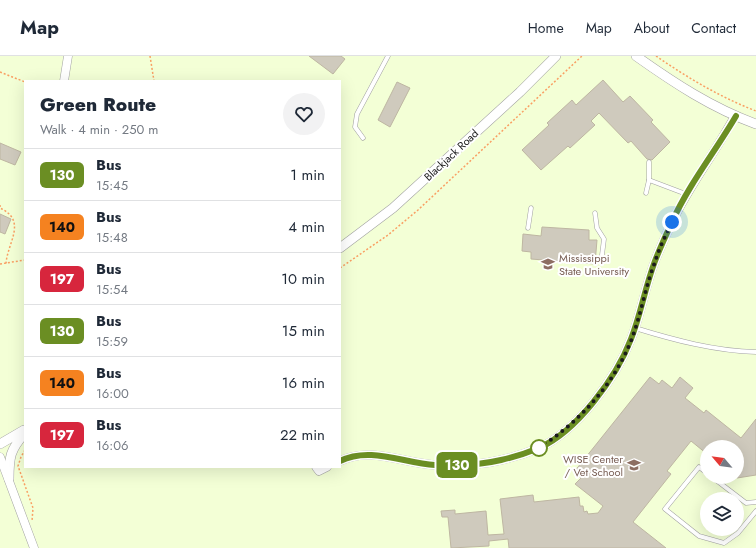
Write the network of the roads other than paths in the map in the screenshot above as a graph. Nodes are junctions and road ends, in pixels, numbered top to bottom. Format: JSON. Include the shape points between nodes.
{"nodes":[{"id":1,"x":68,"y":56,"type":"edge"},
{"id":2,"x":388,"y":56,"type":"edge"},
{"id":3,"x":556,"y":56,"type":"edge"},
{"id":4,"x":636,"y":56,"type":"edge"},
{"id":5,"x":64,"y":80,"type":"edge"},
{"id":6,"x":736,"y":116,"type":"junction"},
{"id":7,"x":756,"y":124,"type":"edge"},
{"id":8,"x":363,"y":138,"type":"dead end"},
{"id":9,"x":649,"y":162,"type":"dead end"},
{"id":10,"x":649,"y":180,"type":"junction"},
{"id":11,"x":646,"y":193,"type":"dead end"},
{"id":12,"x":686,"y":194,"type":"junction"},
{"id":13,"x":531,"y":208,"type":"dead end"},
{"id":14,"x":595,"y":213,"type":"dead end"},
{"id":15,"x":528,"y":228,"type":"dead end"},
{"id":16,"x":341,"y":247,"type":"edge"},
{"id":17,"x":602,"y":255,"type":"dead end"},
{"id":18,"x":635,"y":328,"type":"junction"},
{"id":19,"x":756,"y":352,"type":"edge"},
{"id":20,"x":24,"y":432,"type":"edge"},
{"id":21,"x":24,"y":432,"type":"edge"},
{"id":22,"x":0,"y":444,"type":"edge"},
{"id":23,"x":0,"y":456,"type":"edge"},
{"id":24,"x":341,"y":460,"type":"edge"},
{"id":25,"x":317,"y":468,"type":"edge"},
{"id":26,"x":325,"y":468,"type":"edge"},
{"id":27,"x":700,"y":468,"type":"edge"},
{"id":28,"x":0,"y":470,"type":"edge"},
{"id":29,"x":9,"y":479,"type":"junction"},
{"id":30,"x":721,"y":484,"type":"edge"},
{"id":31,"x":756,"y":502,"type":"edge"},
{"id":32,"x":756,"y":511,"type":"edge"},
{"id":33,"x":34,"y":548,"type":"edge"}],
"edges":[{"from":1,"to":5,"type":"street"},
{"from":2,"to":8,"type":"lane","via":[[357,114],[355,127]]},
{"from":3,"to":16,"type":"street","name":"Blackjack Road","via":[[393,208]]},
{"from":4,"to":6,"type":"street","via":[[704,100]]},
{"from":6,"to":7,"type":"street"},
{"from":6,"to":12,"type":"street"},
{"from":9,"to":10,"type":"lane"},
{"from":10,"to":11,"type":"lane"},
{"from":10,"to":12,"type":"lane"},
{"from":12,"to":18,"type":"street","via":[[654,262]]},
{"from":13,"to":15,"type":"lane"},
{"from":14,"to":17,"type":"lane","via":[[597,228],[604,239]]},
{"from":18,"to":19,"type":"lane","via":[[710,347]]},
{"from":18,"to":24,"type":"street","via":[[618,367],[593,403],[568,427],[539,448],[478,464],[435,465],[372,454],[350,456]]},
{"from":20,"to":22,"type":"street"},
{"from":21,"to":29,"type":"street","via":[[13,448]]},
{"from":23,"to":29,"type":"street"},
{"from":25,"to":26,"type":"street","via":[[319,471]]},
{"from":27,"to":32,"type":"lane","via":[[665,509],[700,536],[724,542],[738,533]]},
{"from":28,"to":29,"type":"street"},
{"from":29,"to":33,"type":"street"},
{"from":30,"to":31,"type":"lane","via":[[746,503]]}]}
